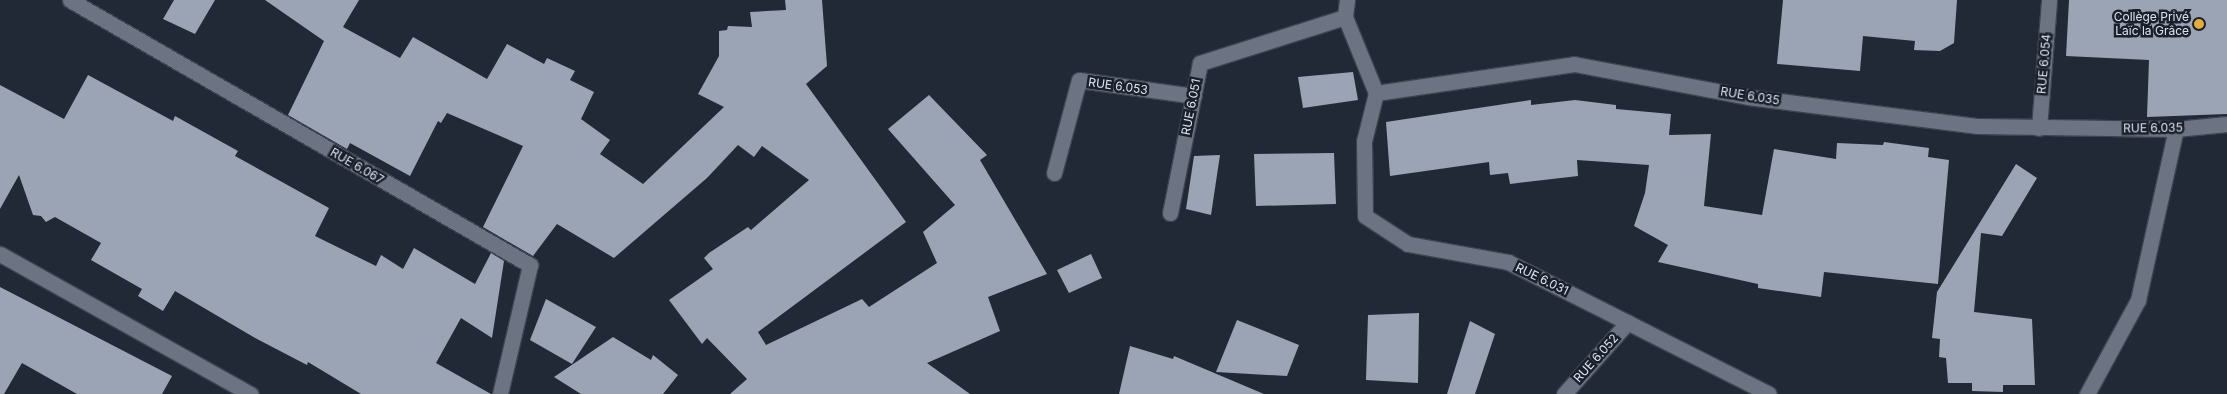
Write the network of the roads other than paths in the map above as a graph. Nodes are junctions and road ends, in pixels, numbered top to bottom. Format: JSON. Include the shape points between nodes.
{"nodes":[{"id":1,"x":70,"y":0,"type":"edge"},
{"id":2,"x":1348,"y":0,"type":"edge"},
{"id":3,"x":2049,"y":0,"type":"edge"},
{"id":4,"x":1345,"y":17,"type":"junction"},
{"id":5,"x":1376,"y":93,"type":"junction"},
{"id":6,"x":1194,"y":96,"type":"junction"},
{"id":7,"x":2227,"y":124,"type":"edge"},
{"id":8,"x":2039,"y":128,"type":"junction"},
{"id":9,"x":2176,"y":129,"type":"junction"},
{"id":10,"x":1054,"y":173,"type":"dead end"},
{"id":11,"x":1170,"y":213,"type":"dead end"},
{"id":12,"x":0,"y":254,"type":"edge"},
{"id":13,"x":1628,"y":322,"type":"junction"},
{"id":14,"x":250,"y":394,"type":"edge"},
{"id":15,"x":500,"y":394,"type":"edge"},
{"id":16,"x":1564,"y":394,"type":"edge"},
{"id":17,"x":1769,"y":394,"type":"edge"},
{"id":18,"x":2087,"y":394,"type":"edge"}],
"edges":[{"from":1,"to":15,"type":"street","name":"RUE 6.067","via":[[530,265]]},
{"from":2,"to":4,"type":"street"},
{"from":3,"to":8,"type":"street","name":"RUE 6.054"},
{"from":4,"to":5,"type":"street"},
{"from":4,"to":6,"type":"street","name":"RUE 6.051","via":[[1200,63]]},
{"from":5,"to":8,"type":"street","name":"RUE 6.035","via":[[1574,64],[1748,97],[1978,126]]},
{"from":5,"to":13,"type":"street","name":"RUE 6.031","via":[[1364,141],[1365,216],[1408,244],[1508,262]]},
{"from":6,"to":10,"type":"street","name":"RUE 6.053","via":[[1079,80]]},
{"from":6,"to":11,"type":"street","name":"RUE 6.051"},
{"from":7,"to":9,"type":"street","name":"RUE 6.035"},
{"from":8,"to":9,"type":"street","name":"RUE 6.035"},
{"from":9,"to":18,"type":"street","via":[[2138,300]]},
{"from":12,"to":14,"type":"street"},
{"from":13,"to":16,"type":"street","name":"RUE 6.052"},
{"from":13,"to":17,"type":"street","name":"RUE 6.031"}]}
